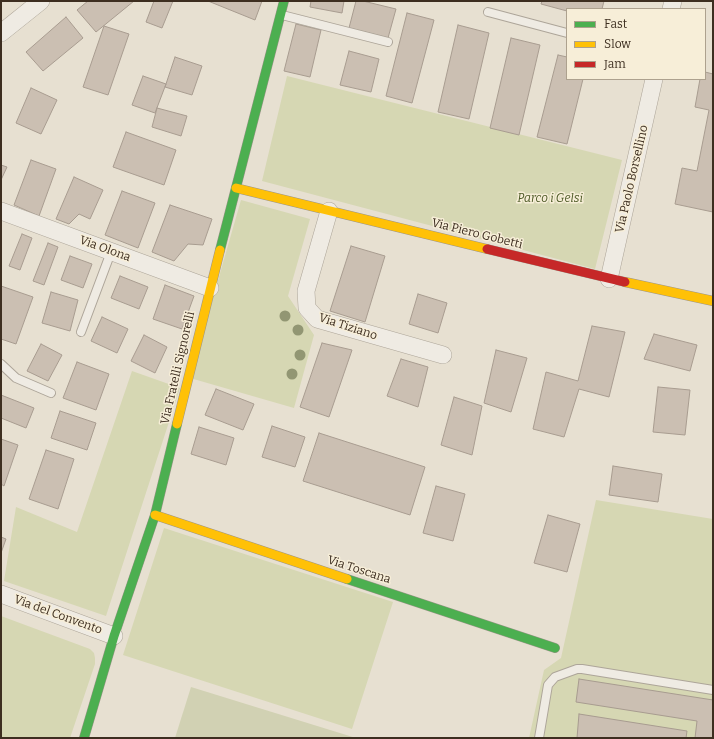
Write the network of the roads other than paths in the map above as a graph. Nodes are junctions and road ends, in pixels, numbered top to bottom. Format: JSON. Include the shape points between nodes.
{"nodes":[{"id":1,"x":41,"y":1,"type":"edge"},
{"id":2,"x":284,"y":1,"type":"edge"},
{"id":3,"x":488,"y":12,"type":"dead end"},
{"id":4,"x":281,"y":14,"type":"junction"},
{"id":5,"x":1,"y":33,"type":"edge"},
{"id":6,"x":566,"y":33,"type":"edge"},
{"id":7,"x":388,"y":42,"type":"dead end"},
{"id":8,"x":654,"y":80,"type":"edge"},
{"id":9,"x":236,"y":188,"type":"junction"},
{"id":10,"x":1,"y":211,"type":"edge"},
{"id":11,"x":329,"y":211,"type":"junction"},
{"id":12,"x":111,"y":252,"type":"junction"},
{"id":13,"x":609,"y":279,"type":"junction"},
{"id":14,"x":210,"y":288,"type":"junction"},
{"id":15,"x":713,"y":301,"type":"edge"},
{"id":16,"x":81,"y":332,"type":"dead end"},
{"id":17,"x":443,"y":355,"type":"dead end"},
{"id":18,"x":1,"y":364,"type":"edge"},
{"id":19,"x":51,"y":393,"type":"dead end"},
{"id":20,"x":155,"y":515,"type":"junction"},
{"id":21,"x":1,"y":594,"type":"edge"},
{"id":22,"x":114,"y":636,"type":"junction"},
{"id":23,"x":555,"y":648,"type":"dead end"},
{"id":24,"x":713,"y":690,"type":"edge"},
{"id":25,"x":84,"y":738,"type":"edge"},
{"id":26,"x":539,"y":738,"type":"edge"}],
"edges":[{"from":1,"to":5,"type":"street"},
{"from":2,"to":4,"type":"street","name":"Via Fratelli Signorelli"},
{"from":3,"to":6,"type":"lane"},
{"from":4,"to":7,"type":"lane"},
{"from":4,"to":9,"type":"street","name":"Via Fratelli Signorelli"},
{"from":8,"to":13,"type":"street","name":"Via Paolo Borsellino"},
{"from":9,"to":11,"type":"street","name":"Via Piero Gobetti"},
{"from":9,"to":14,"type":"street","name":"Via Fratelli Signorelli"},
{"from":10,"to":12,"type":"street","name":"Via Olona"},
{"from":11,"to":13,"type":"street","name":"Via Piero Gobetti"},
{"from":11,"to":17,"type":"street","name":"Via Tiziano","via":[[306,291],[307,308],[317,319]]},
{"from":12,"to":14,"type":"street","name":"Via Olona"},
{"from":12,"to":16,"type":"lane"},
{"from":13,"to":15,"type":"street","name":"Via Piero Gobetti"},
{"from":14,"to":20,"type":"street","name":"Via Fratelli Signorelli"},
{"from":18,"to":19,"type":"lane","via":[[16,378]]},
{"from":20,"to":22,"type":"street","name":"Via Fratelli Signorelli"},
{"from":20,"to":23,"type":"street","name":"Via Toscana"},
{"from":21,"to":22,"type":"street","name":"Via del Convento"},
{"from":22,"to":25,"type":"street","name":"Via Fratelli Signorelli"},
{"from":24,"to":26,"type":"lane","via":[[577,670],[555,677],[548,685]]}]}
